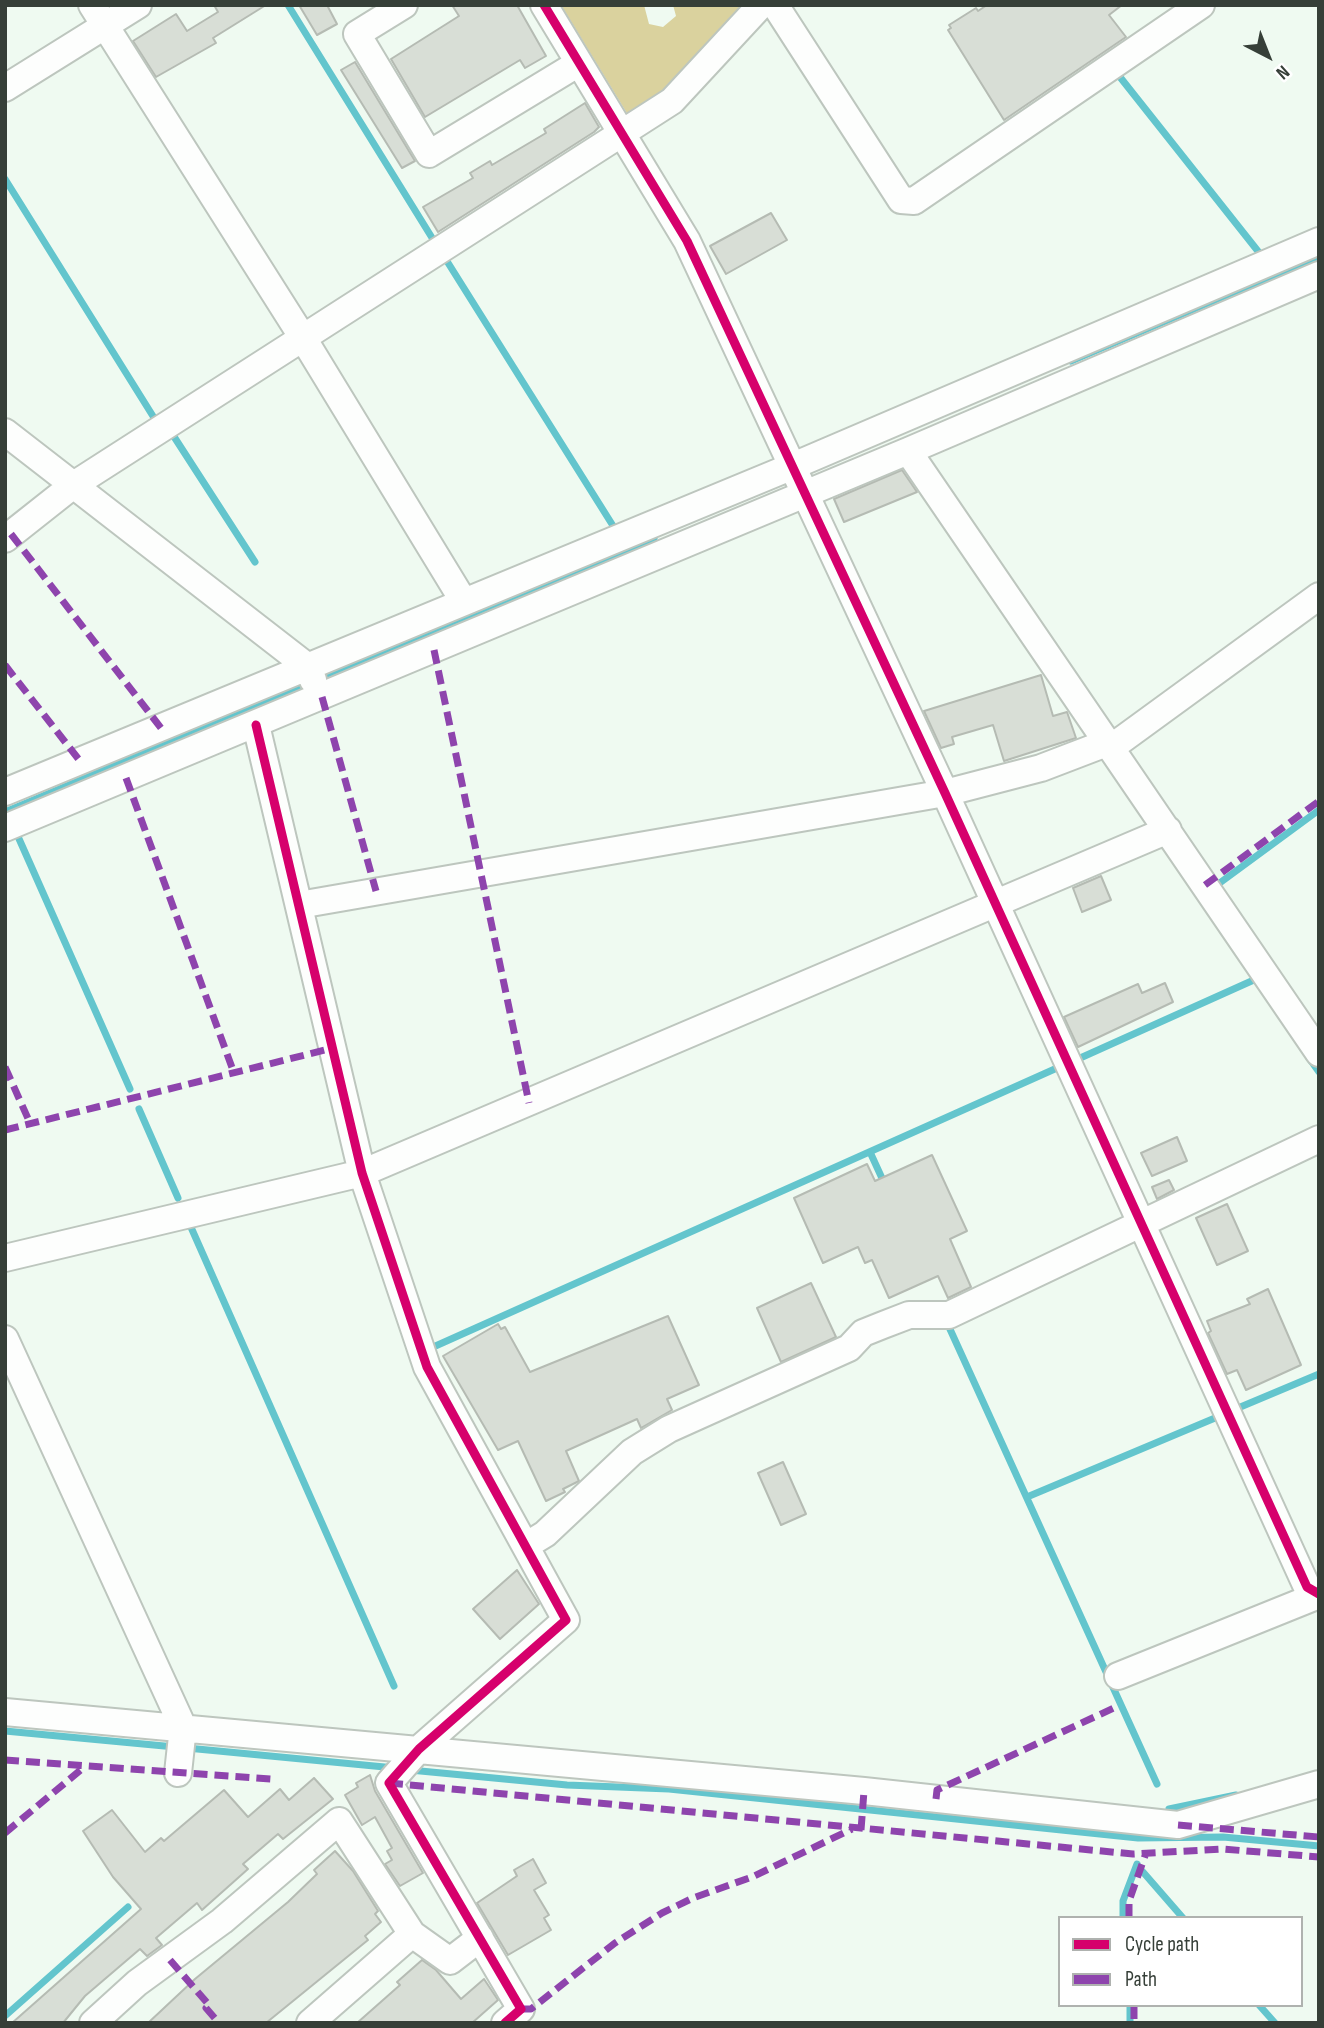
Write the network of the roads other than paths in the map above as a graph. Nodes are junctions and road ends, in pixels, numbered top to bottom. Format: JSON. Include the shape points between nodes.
{"nodes":[{"id":1,"x":138,"y":5,"type":"edge"},
{"id":2,"x":404,"y":5,"type":"edge"},
{"id":3,"x":544,"y":5,"type":"edge"},
{"id":4,"x":761,"y":5,"type":"edge"},
{"id":5,"x":775,"y":5,"type":"edge"},
{"id":6,"x":1201,"y":5,"type":"edge"},
{"id":7,"x":99,"y":16,"type":"edge"},
{"id":8,"x":579,"y":63,"type":"junction"},
{"id":9,"x":5,"y":88,"type":"edge"},
{"id":10,"x":622,"y":132,"type":"junction"},
{"id":11,"x":1319,"y":241,"type":"edge"},
{"id":12,"x":1319,"y":275,"type":"edge"},
{"id":13,"x":303,"y":338,"type":"junction"},
{"id":14,"x":5,"y":432,"type":"edge"},
{"id":15,"x":908,"y":451,"type":"junction"},
{"id":16,"x":800,"y":480,"type":"junction"},
{"id":17,"x":72,"y":486,"type":"junction"},
{"id":18,"x":5,"y":539,"type":"edge"},
{"id":19,"x":1319,"y":596,"type":"edge"},
{"id":20,"x":464,"y":602,"type":"junction"},
{"id":21,"x":314,"y":682,"type":"junction"},
{"id":22,"x":256,"y":725,"type":"junction"},
{"id":23,"x":1110,"y":745,"type":"junction"},
{"id":24,"x":5,"y":792,"type":"edge"},
{"id":25,"x":945,"y":793,"type":"junction"},
{"id":26,"x":5,"y":828,"type":"edge"},
{"id":27,"x":1168,"y":831,"type":"junction"},
{"id":28,"x":299,"y":905,"type":"junction"},
{"id":29,"x":996,"y":905,"type":"junction"},
{"id":30,"x":1317,"y":1046,"type":"edge"},
{"id":31,"x":1319,"y":1139,"type":"edge"},
{"id":32,"x":362,"y":1173,"type":"junction"},
{"id":33,"x":1140,"y":1223,"type":"junction"},
{"id":34,"x":5,"y":1258,"type":"edge"},
{"id":35,"x":5,"y":1339,"type":"edge"},
{"id":36,"x":527,"y":1545,"type":"junction"},
{"id":37,"x":1319,"y":1595,"type":"edge"},
{"id":38,"x":1118,"y":1676,"type":"dead end"},
{"id":39,"x":5,"y":1712,"type":"edge"},
{"id":40,"x":183,"y":1731,"type":"junction"},
{"id":41,"x":416,"y":1752,"type":"junction"},
{"id":42,"x":179,"y":1770,"type":"dead end"},
{"id":43,"x":1319,"y":1784,"type":"edge"},
{"id":44,"x":412,"y":1934,"type":"junction"},
{"id":45,"x":480,"y":1938,"type":"junction"},
{"id":46,"x":93,"y":2023,"type":"edge"},
{"id":47,"x":310,"y":2023,"type":"edge"},
{"id":48,"x":505,"y":2023,"type":"edge"}],
"edges":[{"from":1,"to":7,"type":"street"},
{"from":2,"to":8,"type":"street","via":[[357,34],[429,154]]},
{"from":3,"to":8,"type":"street"},
{"from":4,"to":10,"type":"street","via":[[672,101]]},
{"from":5,"to":6,"type":"street","via":[[901,200],[914,201]]},
{"from":7,"to":9,"type":"street"},
{"from":7,"to":13,"type":"street"},
{"from":8,"to":10,"type":"street"},
{"from":10,"to":13,"type":"street"},
{"from":10,"to":16,"type":"street","via":[[687,241]]},
{"from":11,"to":16,"type":"street"},
{"from":12,"to":15,"type":"street"},
{"from":13,"to":17,"type":"street"},
{"from":13,"to":20,"type":"street"},
{"from":14,"to":17,"type":"street"},
{"from":15,"to":16,"type":"street"},
{"from":15,"to":23,"type":"street"},
{"from":16,"to":20,"type":"street"},
{"from":16,"to":21,"type":"street"},
{"from":16,"to":25,"type":"street"},
{"from":17,"to":18,"type":"street"},
{"from":17,"to":21,"type":"street"},
{"from":19,"to":23,"type":"street"},
{"from":20,"to":21,"type":"street"},
{"from":21,"to":22,"type":"street"},
{"from":21,"to":24,"type":"street"},
{"from":22,"to":26,"type":"street"},
{"from":22,"to":28,"type":"street"},
{"from":23,"to":25,"type":"street"},
{"from":23,"to":27,"type":"street"},
{"from":25,"to":28,"type":"street"},
{"from":25,"to":29,"type":"street"},
{"from":27,"to":29,"type":"street"},
{"from":27,"to":30,"type":"street"},
{"from":28,"to":32,"type":"street"},
{"from":29,"to":32,"type":"street"},
{"from":29,"to":33,"type":"street"},
{"from":31,"to":33,"type":"street"},
{"from":32,"to":34,"type":"street"},
{"from":32,"to":36,"type":"street","via":[[427,1367]]},
{"from":33,"to":36,"type":"street","via":[[948,1315],[909,1315],[863,1333],[849,1348],[669,1429],[632,1452],[545,1534]]},
{"from":33,"to":37,"type":"street","via":[[1307,1587]]},
{"from":35,"to":40,"type":"street"},
{"from":36,"to":41,"type":"street","via":[[566,1620]]},
{"from":37,"to":38,"type":"street"},
{"from":39,"to":40,"type":"street"},
{"from":40,"to":41,"type":"street"},
{"from":40,"to":42,"type":"street"},
{"from":41,"to":43,"type":"street","via":[[1178,1825]]},
{"from":41,"to":45,"type":"street","via":[[389,1783]]},
{"from":44,"to":45,"type":"street","via":[[450,1961]]},
{"from":44,"to":46,"type":"street","via":[[338,1821]]},
{"from":44,"to":47,"type":"street"},
{"from":45,"to":48,"type":"street","via":[[520,2008]]}]}
